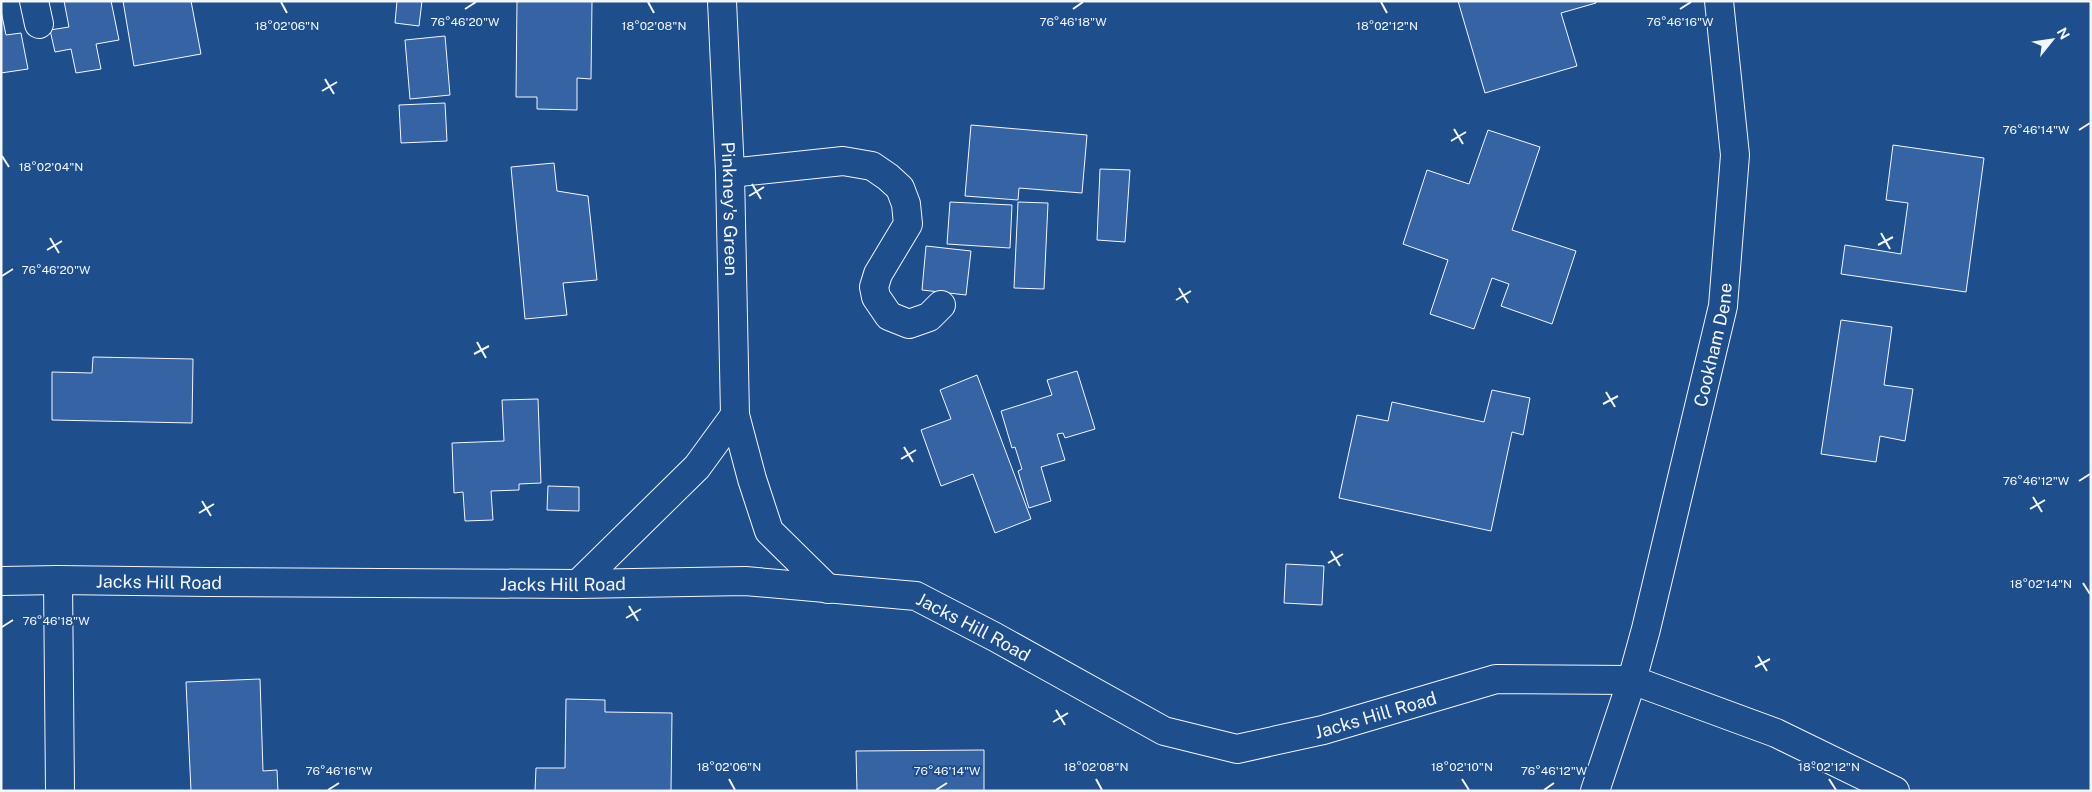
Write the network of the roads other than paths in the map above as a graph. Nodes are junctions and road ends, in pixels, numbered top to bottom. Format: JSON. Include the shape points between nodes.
{"nodes":[{"id":1,"x":722,"y":1,"type":"edge"},
{"id":2,"x":1719,"y":1,"type":"edge"},
{"id":3,"x":730,"y":173,"type":"junction"},
{"id":4,"x":941,"y":305,"type":"dead end"},
{"id":5,"x":735,"y":415,"type":"junction"},
{"id":6,"x":58,"y":580,"type":"junction"},
{"id":7,"x":1,"y":581,"type":"edge"},
{"id":8,"x":578,"y":584,"type":"junction"},
{"id":9,"x":828,"y":589,"type":"junction"},
{"id":10,"x":1632,"y":680,"type":"junction"},
{"id":11,"x":60,"y":791,"type":"edge"},
{"id":12,"x":1594,"y":791,"type":"edge"},
{"id":13,"x":1895,"y":791,"type":"edge"}],
"edges":[{"from":1,"to":3,"type":"street","name":"Pinkney's Green"},
{"from":2,"to":10,"type":"street","name":"Cookham Dene","via":[[1735,155],[1723,306]]},
{"from":3,"to":4,"type":"street","via":[[843,162],[872,166],[900,188],[908,224],[878,274],[874,287],[876,298],[890,316],[908,324],[928,317]]},
{"from":3,"to":5,"type":"street","name":"Pinkney's Green"},
{"from":5,"to":8,"type":"street","via":[[697,467]]},
{"from":5,"to":9,"type":"street","name":"Pinkney's Green","via":[[769,531]]},
{"from":6,"to":7,"type":"street","name":"Jacks Hill Road"},
{"from":6,"to":8,"type":"street","name":"Jacks Hill Road"},
{"from":6,"to":11,"type":"street"},
{"from":8,"to":9,"type":"street","name":"Jacks Hill Road","via":[[745,581]]},
{"from":9,"to":10,"type":"street","name":"Jacks Hill Road","via":[[916,596],[996,637],[1164,732],[1237,749],[1323,730],[1496,679]]},
{"from":10,"to":12,"type":"street","name":"Cookham Dene"},
{"from":10,"to":13,"type":"street","name":"Jacks Hill Road","via":[[1776,734]]}]}
